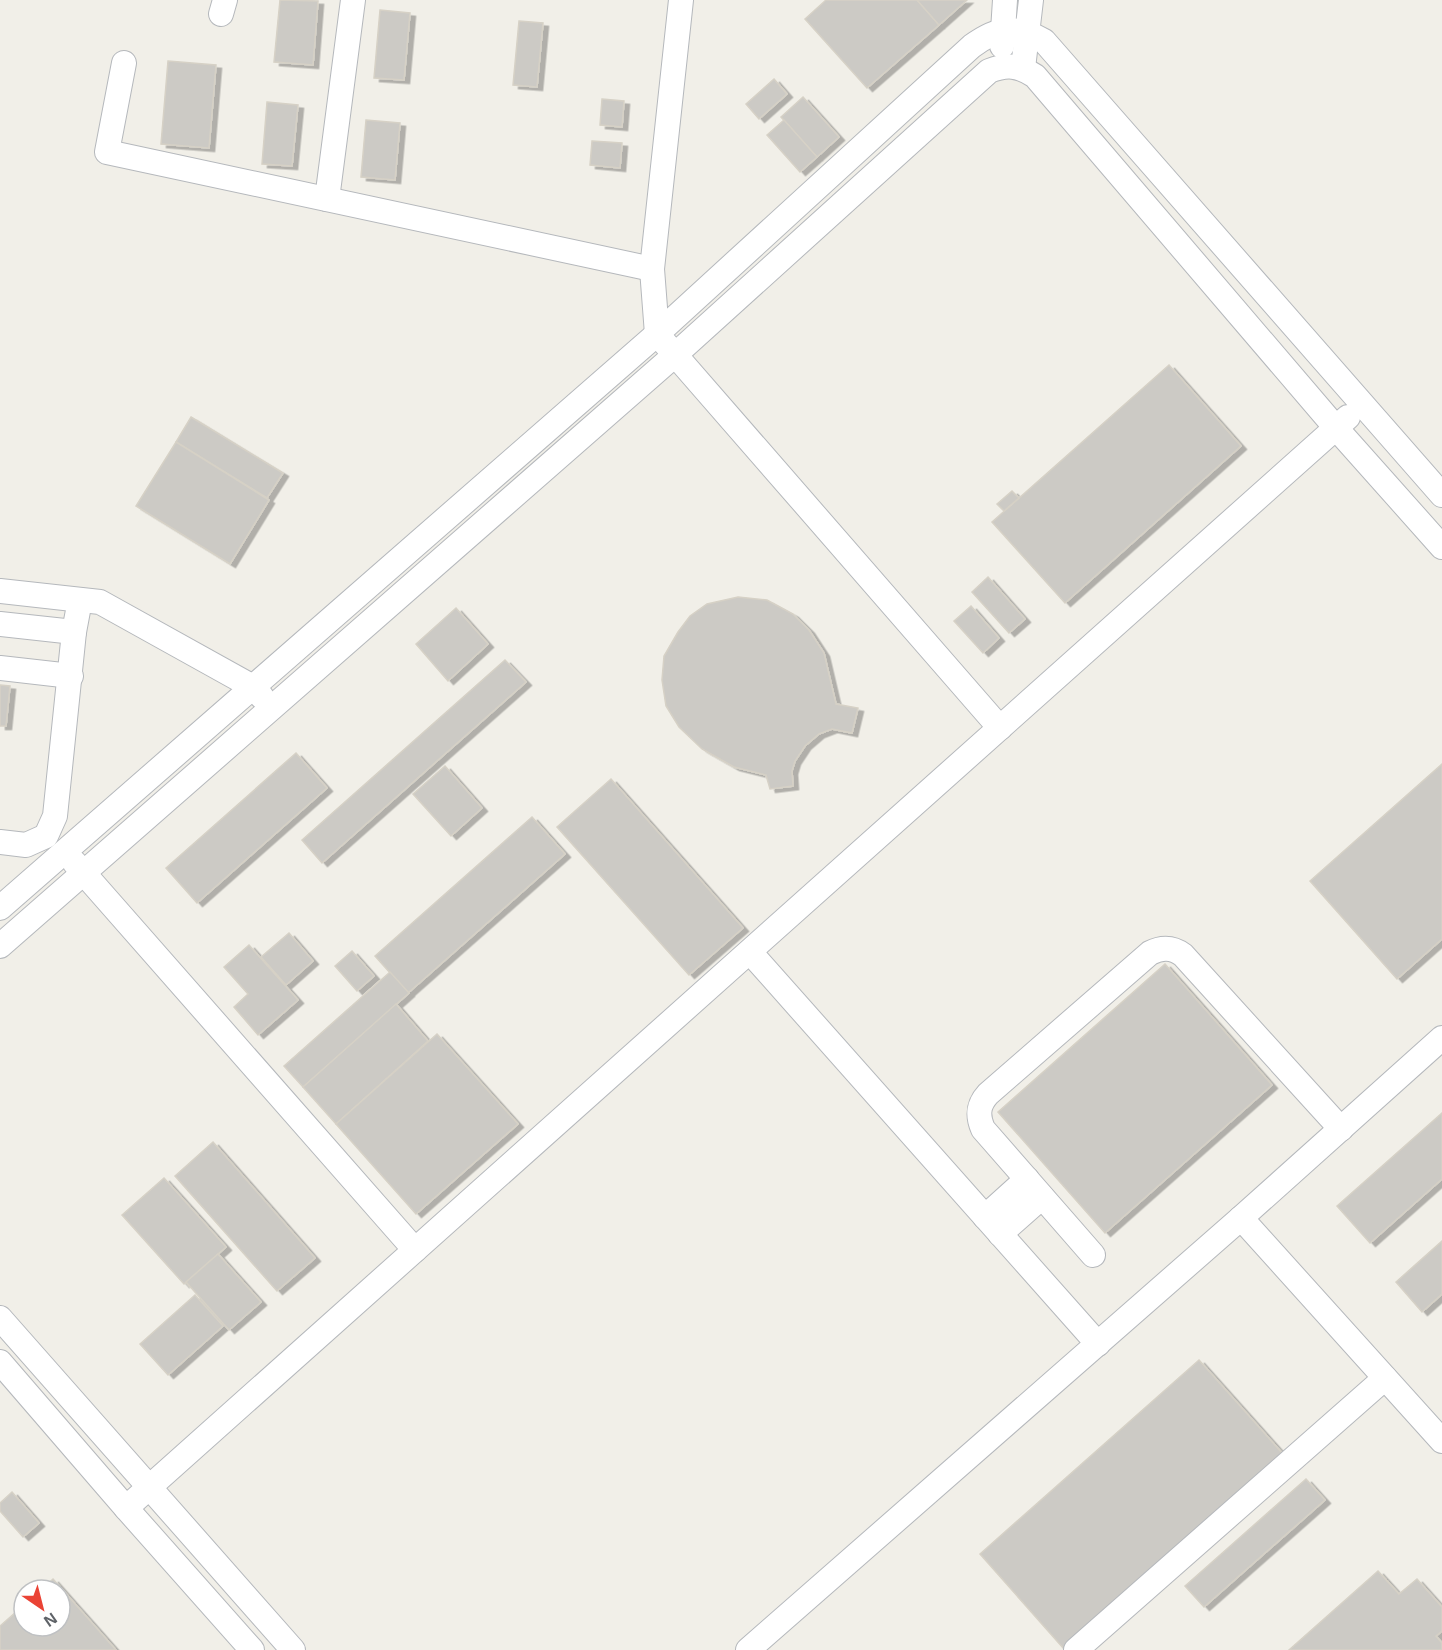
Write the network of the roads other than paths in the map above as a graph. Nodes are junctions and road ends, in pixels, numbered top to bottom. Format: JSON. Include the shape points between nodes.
{"nodes":[{"id":1,"x":353,"y":0,"type":"edge"},
{"id":2,"x":681,"y":0,"type":"edge"},
{"id":3,"x":1005,"y":0,"type":"edge"},
{"id":4,"x":1031,"y":0,"type":"edge"},
{"id":5,"x":1003,"y":30,"type":"junction"},
{"id":6,"x":1028,"y":32,"type":"junction"},
{"id":7,"x":124,"y":63,"type":"dead end"},
{"id":8,"x":1012,"y":67,"type":"junction"},
{"id":9,"x":327,"y":199,"type":"junction"},
{"id":10,"x":652,"y":269,"type":"junction"},
{"id":11,"x":657,"y":334,"type":"junction"},
{"id":12,"x":676,"y":354,"type":"junction"},
{"id":13,"x":1362,"y":405,"type":"junction"},
{"id":14,"x":1336,"y":428,"type":"junction"},
{"id":15,"x":1437,"y":480,"type":"edge"},
{"id":16,"x":1442,"y":547,"type":"edge"},
{"id":17,"x":0,"y":591,"type":"edge"},
{"id":18,"x":80,"y":600,"type":"junction"},
{"id":19,"x":0,"y":624,"type":"edge"},
{"id":20,"x":74,"y":632,"type":"junction"},
{"id":21,"x":0,"y":668,"type":"edge"},
{"id":22,"x":71,"y":676,"type":"junction"},
{"id":23,"x":253,"y":687,"type":"junction"},
{"id":24,"x":272,"y":708,"type":"junction"},
{"id":25,"x":1000,"y":728,"type":"junction"},
{"id":26,"x":0,"y":842,"type":"edge"},
{"id":27,"x":64,"y":852,"type":"junction"},
{"id":28,"x":84,"y":873,"type":"junction"},
{"id":29,"x":0,"y":908,"type":"edge"},
{"id":30,"x":0,"y":946,"type":"edge"},
{"id":31,"x":750,"y":951,"type":"junction"},
{"id":32,"x":1442,"y":1038,"type":"edge"},
{"id":33,"x":1341,"y":1129,"type":"junction"},
{"id":34,"x":1034,"y":1188,"type":"junction"},
{"id":35,"x":1241,"y":1218,"type":"junction"},
{"id":36,"x":992,"y":1226,"type":"junction"},
{"id":37,"x":415,"y":1250,"type":"junction"},
{"id":38,"x":1093,"y":1255,"type":"dead end"},
{"id":39,"x":0,"y":1318,"type":"edge"},
{"id":40,"x":1098,"y":1344,"type":"junction"},
{"id":41,"x":0,"y":1362,"type":"edge"},
{"id":42,"x":1385,"y":1378,"type":"junction"},
{"id":43,"x":1442,"y":1441,"type":"edge"},
{"id":44,"x":149,"y":1487,"type":"junction"},
{"id":45,"x":126,"y":1508,"type":"junction"},
{"id":46,"x":252,"y":1650,"type":"edge"},
{"id":47,"x":293,"y":1650,"type":"edge"},
{"id":48,"x":748,"y":1650,"type":"edge"},
{"id":49,"x":1076,"y":1650,"type":"edge"}],
"edges":[{"from":1,"to":9,"type":"lane"},
{"from":2,"to":10,"type":"lane"},
{"from":3,"to":5,"type":"lane"},
{"from":4,"to":6,"type":"lane"},
{"from":5,"to":6,"type":"lane"},
{"from":5,"to":8,"type":"lane"},
{"from":5,"to":11,"type":"lane","via":[[972,46]]},
{"from":6,"to":8,"type":"lane"},
{"from":6,"to":13,"type":"lane","via":[[1051,48]]},
{"from":7,"to":9,"type":"lane","via":[[107,152]]},
{"from":8,"to":12,"type":"lane","via":[[989,71]]},
{"from":8,"to":14,"type":"lane","via":[[1035,75]]},
{"from":9,"to":10,"type":"lane"},
{"from":10,"to":11,"type":"lane"},
{"from":11,"to":12,"type":"lane"},
{"from":11,"to":23,"type":"lane"},
{"from":12,"to":24,"type":"lane"},
{"from":12,"to":25,"type":"lane"},
{"from":13,"to":14,"type":"lane"},
{"from":13,"to":15,"type":"lane"},
{"from":14,"to":16,"type":"lane"},
{"from":14,"to":25,"type":"lane"},
{"from":17,"to":18,"type":"lane"},
{"from":18,"to":20,"type":"lane"},
{"from":18,"to":23,"type":"lane","via":[[100,602]]},
{"from":19,"to":20,"type":"lane"},
{"from":20,"to":22,"type":"lane"},
{"from":21,"to":22,"type":"lane"},
{"from":22,"to":26,"type":"lane","via":[[55,816],[46,836],[26,845]]},
{"from":23,"to":24,"type":"lane"},
{"from":23,"to":27,"type":"lane"},
{"from":24,"to":28,"type":"lane"},
{"from":25,"to":31,"type":"lane"},
{"from":27,"to":28,"type":"lane"},
{"from":27,"to":29,"type":"lane"},
{"from":28,"to":30,"type":"lane"},
{"from":28,"to":37,"type":"lane"},
{"from":31,"to":36,"type":"lane"},
{"from":31,"to":37,"type":"lane"},
{"from":32,"to":33,"type":"lane"},
{"from":33,"to":34,"type":"lane","via":[[1183,955],[1176,950],[1158,949],[982,1101],[982,1129]]},
{"from":33,"to":35,"type":"lane"},
{"from":34,"to":36,"type":"lane"},
{"from":34,"to":38,"type":"lane"},
{"from":35,"to":40,"type":"lane"},
{"from":35,"to":42,"type":"lane"},
{"from":36,"to":40,"type":"lane"},
{"from":37,"to":44,"type":"lane"},
{"from":39,"to":44,"type":"lane"},
{"from":40,"to":48,"type":"lane"},
{"from":41,"to":45,"type":"lane"},
{"from":42,"to":43,"type":"lane"},
{"from":42,"to":49,"type":"lane"},
{"from":44,"to":45,"type":"lane"},
{"from":44,"to":47,"type":"lane"},
{"from":45,"to":46,"type":"lane"}]}
